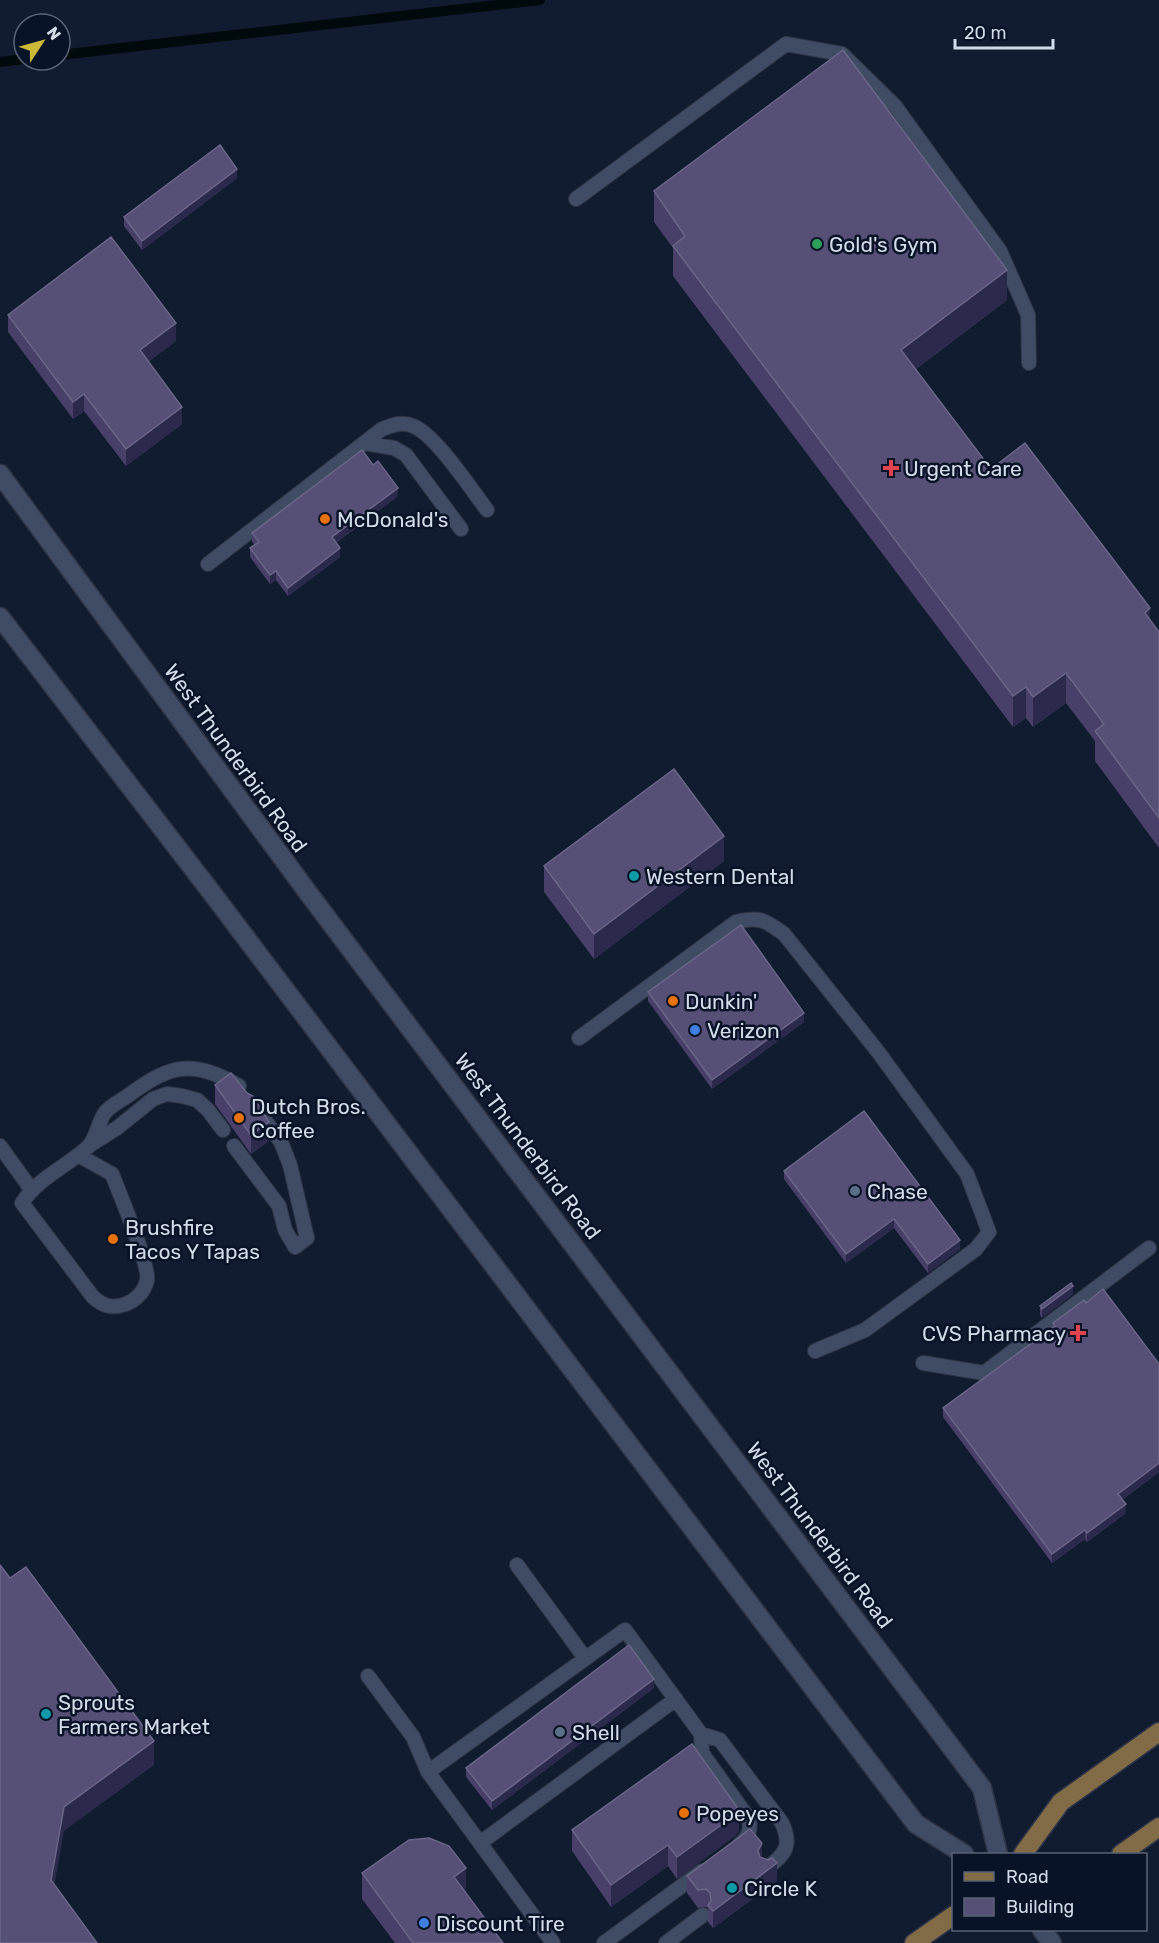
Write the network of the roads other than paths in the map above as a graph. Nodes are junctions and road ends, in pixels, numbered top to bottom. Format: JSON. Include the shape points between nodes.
{"nodes":[{"id":1,"x":576,"y":199,"type":"dead end"},
{"id":2,"x":1029,"y":363,"type":"dead end"},
{"id":3,"x":364,"y":443,"type":"junction"},
{"id":4,"x":0,"y":474,"type":"edge"},
{"id":5,"x":487,"y":510,"type":"dead end"},
{"id":6,"x":461,"y":529,"type":"dead end"},
{"id":7,"x":208,"y":564,"type":"dead end"},
{"id":8,"x":0,"y":617,"type":"edge"},
{"id":9,"x":579,"y":1038,"type":"dead end"},
{"id":10,"x":249,"y":1100,"type":"edge"},
{"id":11,"x":266,"y":1122,"type":"edge"},
{"id":12,"x":223,"y":1130,"type":"dead end"},
{"id":13,"x":90,"y":1145,"type":"junction"},
{"id":14,"x":0,"y":1146,"type":"edge"},
{"id":15,"x":234,"y":1146,"type":"dead end"},
{"id":16,"x":78,"y":1155,"type":"junction"},
{"id":17,"x":31,"y":1189,"type":"junction"},
{"id":18,"x":1149,"y":1248,"type":"dead end"},
{"id":19,"x":815,"y":1351,"type":"dead end"},
{"id":20,"x":923,"y":1363,"type":"dead end"},
{"id":21,"x":517,"y":1565,"type":"dead end"},
{"id":22,"x":585,"y":1658,"type":"junction"},
{"id":23,"x":368,"y":1676,"type":"dead end"},
{"id":24,"x":676,"y":1699,"type":"junction"},
{"id":25,"x":1159,"y":1732,"type":"edge"},
{"id":26,"x":701,"y":1734,"type":"junction"},
{"id":27,"x":428,"y":1772,"type":"junction"},
{"id":28,"x":1159,"y":1827,"type":"edge"},
{"id":29,"x":480,"y":1843,"type":"junction"},
{"id":30,"x":731,"y":1850,"type":"edge"},
{"id":31,"x":962,"y":1853,"type":"edge"},
{"id":32,"x":998,"y":1853,"type":"edge"},
{"id":33,"x":1024,"y":1853,"type":"edge"},
{"id":34,"x":1122,"y":1853,"type":"edge"},
{"id":35,"x":713,"y":1863,"type":"edge"},
{"id":36,"x":767,"y":1868,"type":"edge"},
{"id":37,"x":704,"y":1915,"type":"dead end"},
{"id":38,"x":952,"y":1916,"type":"edge"},
{"id":39,"x":553,"y":1943,"type":"edge"},
{"id":40,"x":604,"y":1943,"type":"edge"},
{"id":41,"x":666,"y":1943,"type":"edge"},
{"id":42,"x":914,"y":1943,"type":"edge"}],
"edges":[{"from":1,"to":2,"type":"lane","via":[[786,45],[842,54],[895,106],[1000,250],[1028,315]]},
{"from":3,"to":5,"type":"lane","via":[[382,429],[398,423],[411,424],[432,440]]},
{"from":3,"to":6,"type":"lane","via":[[394,448],[406,455]]},
{"from":3,"to":7,"type":"lane"},
{"from":4,"to":32,"type":"main road","name":"West Thunderbird Road","via":[[309,894],[982,1788]]},
{"from":8,"to":31,"type":"main road","via":[[916,1824]]},
{"from":9,"to":19,"type":"lane","via":[[736,922],[752,918],[784,934],[879,1053],[967,1174],[989,1232],[976,1249],[865,1330]]},
{"from":10,"to":13,"type":"lane","via":[[239,1086],[210,1071],[170,1070],[152,1078],[105,1112]]},
{"from":11,"to":15,"type":"lane","via":[[281,1142],[290,1165],[307,1238],[295,1247],[285,1230],[279,1206]]},
{"from":12,"to":13,"type":"lane","via":[[197,1100],[167,1094],[153,1099]]},
{"from":13,"to":16,"type":"lane"},
{"from":14,"to":17,"type":"lane"},
{"from":16,"to":17,"type":"lane"},
{"from":16,"to":17,"type":"lane","via":[[112,1174],[147,1280],[132,1301],[111,1308],[93,1297],[22,1203]]},
{"from":18,"to":20,"type":"lane","via":[[984,1373]]},
{"from":21,"to":22,"type":"lane"},
{"from":22,"to":24,"type":"lane","via":[[625,1630]]},
{"from":22,"to":27,"type":"lane"},
{"from":23,"to":27,"type":"lane","via":[[413,1737]]},
{"from":24,"to":26,"type":"lane"},
{"from":24,"to":29,"type":"lane"},
{"from":25,"to":33,"type":"main road","via":[[1061,1802]]},
{"from":26,"to":30,"type":"lane","via":[[702,1754],[749,1819],[751,1829],[747,1837]]},
{"from":26,"to":36,"type":"lane","via":[[720,1740],[782,1823],[788,1836],[786,1849]]},
{"from":27,"to":29,"type":"lane"},
{"from":28,"to":34,"type":"main road"},
{"from":29,"to":39,"type":"lane"},
{"from":35,"to":40,"type":"lane"},
{"from":37,"to":41,"type":"lane"},
{"from":38,"to":42,"type":"main road"}]}
